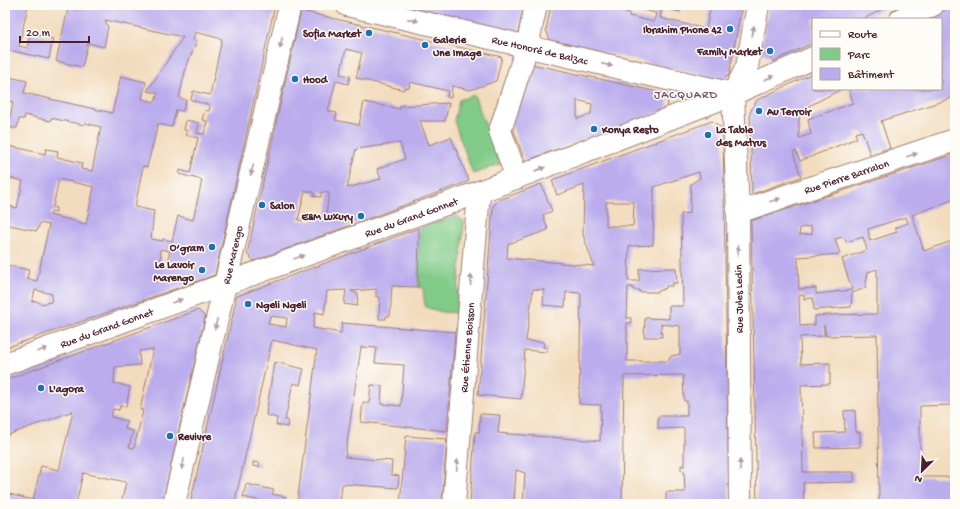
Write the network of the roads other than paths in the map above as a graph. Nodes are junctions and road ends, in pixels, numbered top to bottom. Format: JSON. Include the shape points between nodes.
{"nodes":[{"id":1,"x":290,"y":5,"type":"edge"},
{"id":2,"x":347,"y":5,"type":"edge"},
{"id":3,"x":536,"y":5,"type":"edge"},
{"id":4,"x":758,"y":5,"type":"edge"},
{"id":5,"x":933,"y":5,"type":"edge"},
{"id":6,"x":903,"y":18,"type":"edge"},
{"id":7,"x":527,"y":46,"type":"junction"},
{"id":8,"x":812,"y":58,"type":"edge"},
{"id":9,"x":733,"y":94,"type":"junction"},
{"id":10,"x":955,"y":140,"type":"edge"},
{"id":11,"x":516,"y":178,"type":"junction"},
{"id":12,"x":480,"y":192,"type":"junction"},
{"id":13,"x":738,"y":212,"type":"junction"},
{"id":14,"x":226,"y":284,"type":"junction"},
{"id":15,"x":5,"y":364,"type":"edge"},
{"id":16,"x":174,"y":504,"type":"edge"},
{"id":17,"x":454,"y":504,"type":"edge"},
{"id":18,"x":740,"y":504,"type":"edge"}],
"edges":[{"from":1,"to":14,"type":"street","name":"Rue Marengo","one_way":true},
{"from":2,"to":7,"type":"street","name":"Rue Honoré de Balzac","one_way":true},
{"from":3,"to":7,"type":"street"},
{"from":9,"to":4,"type":"street","one_way":true,"via":[[747,67]]},
{"from":5,"to":6,"type":"street"},
{"from":7,"to":9,"type":"street","name":"Rue Honoré de Balzac","one_way":true},
{"from":7,"to":11,"type":"street","via":[[500,130]]},
{"from":9,"to":8,"type":"street","name":"Rue du Grand Gonnet","one_way":true},
{"from":11,"to":9,"type":"street","name":"Rue du Grand Gonnet","one_way":true},
{"from":9,"to":13,"type":"street","name":"Rue Jules Ledin"},
{"from":13,"to":10,"type":"street","name":"Rue Pierre Barralon","one_way":true},
{"from":11,"to":12,"type":"street","name":"Rue du Grand Gonnet"},
{"from":14,"to":12,"type":"street","name":"Rue du Grand Gonnet","one_way":true},
{"from":17,"to":12,"type":"street","name":"Rue Étienne Boisson","one_way":true},
{"from":18,"to":13,"type":"street","name":"Rue Jules Ledin","one_way":true},
{"from":15,"to":14,"type":"street","name":"Rue du Grand Gonnet","one_way":true},
{"from":14,"to":16,"type":"street","name":"Rue Marengo","one_way":true}]}
